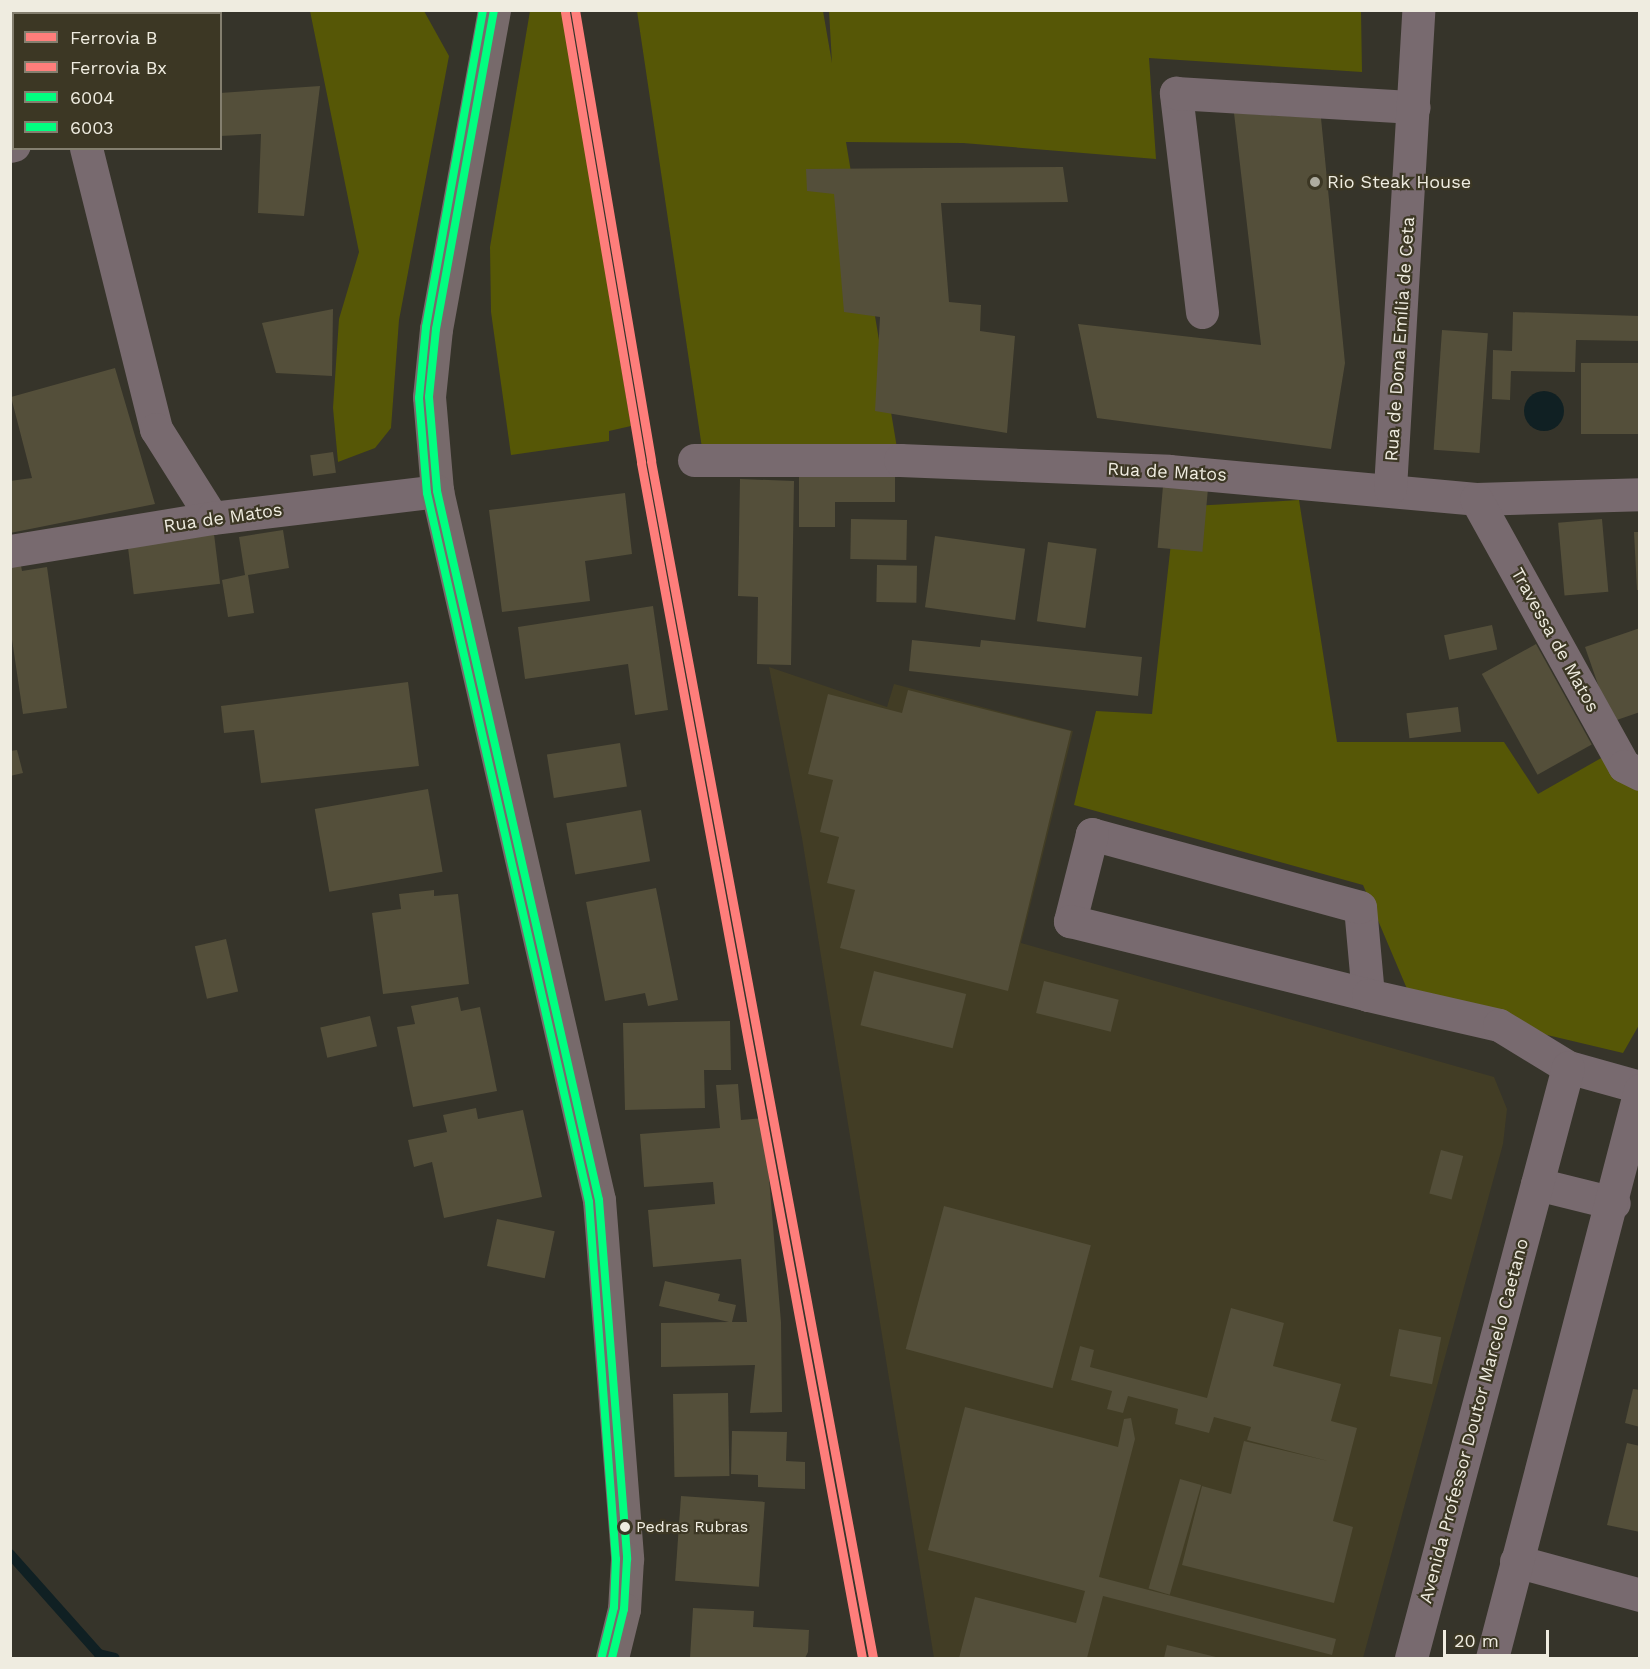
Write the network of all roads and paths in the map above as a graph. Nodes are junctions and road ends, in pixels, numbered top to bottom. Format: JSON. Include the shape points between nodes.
{"nodes":[{"id":1,"x":494,"y":10,"type":"edge"},
{"id":2,"x":1418,"y":10,"type":"edge"},
{"id":3,"x":1414,"y":108,"type":"junction"},
{"id":4,"x":86,"y":150,"type":"edge"},
{"id":5,"x":1202,"y":312,"type":"dead end"},
{"id":6,"x":694,"y":460,"type":"dead end"},
{"id":7,"x":1390,"y":488,"type":"junction"},
{"id":8,"x":437,"y":490,"type":"junction"},
{"id":9,"x":1640,"y":494,"type":"edge"},
{"id":10,"x":1476,"y":498,"type":"junction"},
{"id":11,"x":212,"y":518,"type":"junction"},
{"id":12,"x":10,"y":551,"type":"edge"},
{"id":13,"x":1640,"y":774,"type":"edge"},
{"id":14,"x":1368,"y":995,"type":"junction"},
{"id":15,"x":1568,"y":1067,"type":"junction"},
{"id":16,"x":1640,"y":1088,"type":"edge"},
{"id":17,"x":1632,"y":1154,"type":"edge"},
{"id":18,"x":1537,"y":1184,"type":"junction"},
{"id":19,"x":1614,"y":1203,"type":"junction"},
{"id":20,"x":1516,"y":1561,"type":"junction"},
{"id":21,"x":1640,"y":1595,"type":"edge"},
{"id":22,"x":612,"y":1659,"type":"edge"},
{"id":23,"x":1411,"y":1659,"type":"edge"},
{"id":24,"x":1492,"y":1659,"type":"edge"}],
"edges":[{"from":1,"to":8,"type":"main road","via":[[431,365]]},
{"from":2,"to":3,"type":"street","name":"Rua de Dona Emília de Ceta"},
{"from":3,"to":5,"type":"street","via":[[1176,93]]},
{"from":3,"to":7,"type":"street","name":"Rua de Dona Emília de Ceta"},
{"from":4,"to":11,"type":"street","via":[[156,429]]},
{"from":6,"to":7,"type":"street","name":"Rua de Matos","via":[[900,460],[1169,471]]},
{"from":7,"to":10,"type":"street","name":"Rua de Matos"},
{"from":8,"to":11,"type":"street","name":"Rua de Matos"},
{"from":8,"to":22,"type":"main road","via":[[599,1200],[627,1559],[624,1610]]},
{"from":9,"to":10,"type":"street","name":"Rua de Matos"},
{"from":10,"to":13,"type":"street","name":"Travessa de Matos","via":[[1624,766]]},
{"from":11,"to":12,"type":"street","name":"Rua de Matos"},
{"from":14,"to":14,"type":"street","via":[[1070,921],[1092,834],[1360,907]]},
{"from":14,"to":15,"type":"street","via":[[1499,1025]]},
{"from":15,"to":16,"type":"street"},
{"from":15,"to":18,"type":"street","name":"Avenida Professor Doutor Marcelo Caetano"},
{"from":16,"to":17,"type":"street"},
{"from":17,"to":19,"type":"street"},
{"from":18,"to":19,"type":"street"},
{"from":18,"to":23,"type":"street","name":"Avenida Professor Doutor Marcelo Caetano"},
{"from":19,"to":20,"type":"street"},
{"from":20,"to":21,"type":"street"},
{"from":20,"to":24,"type":"street"}]}
